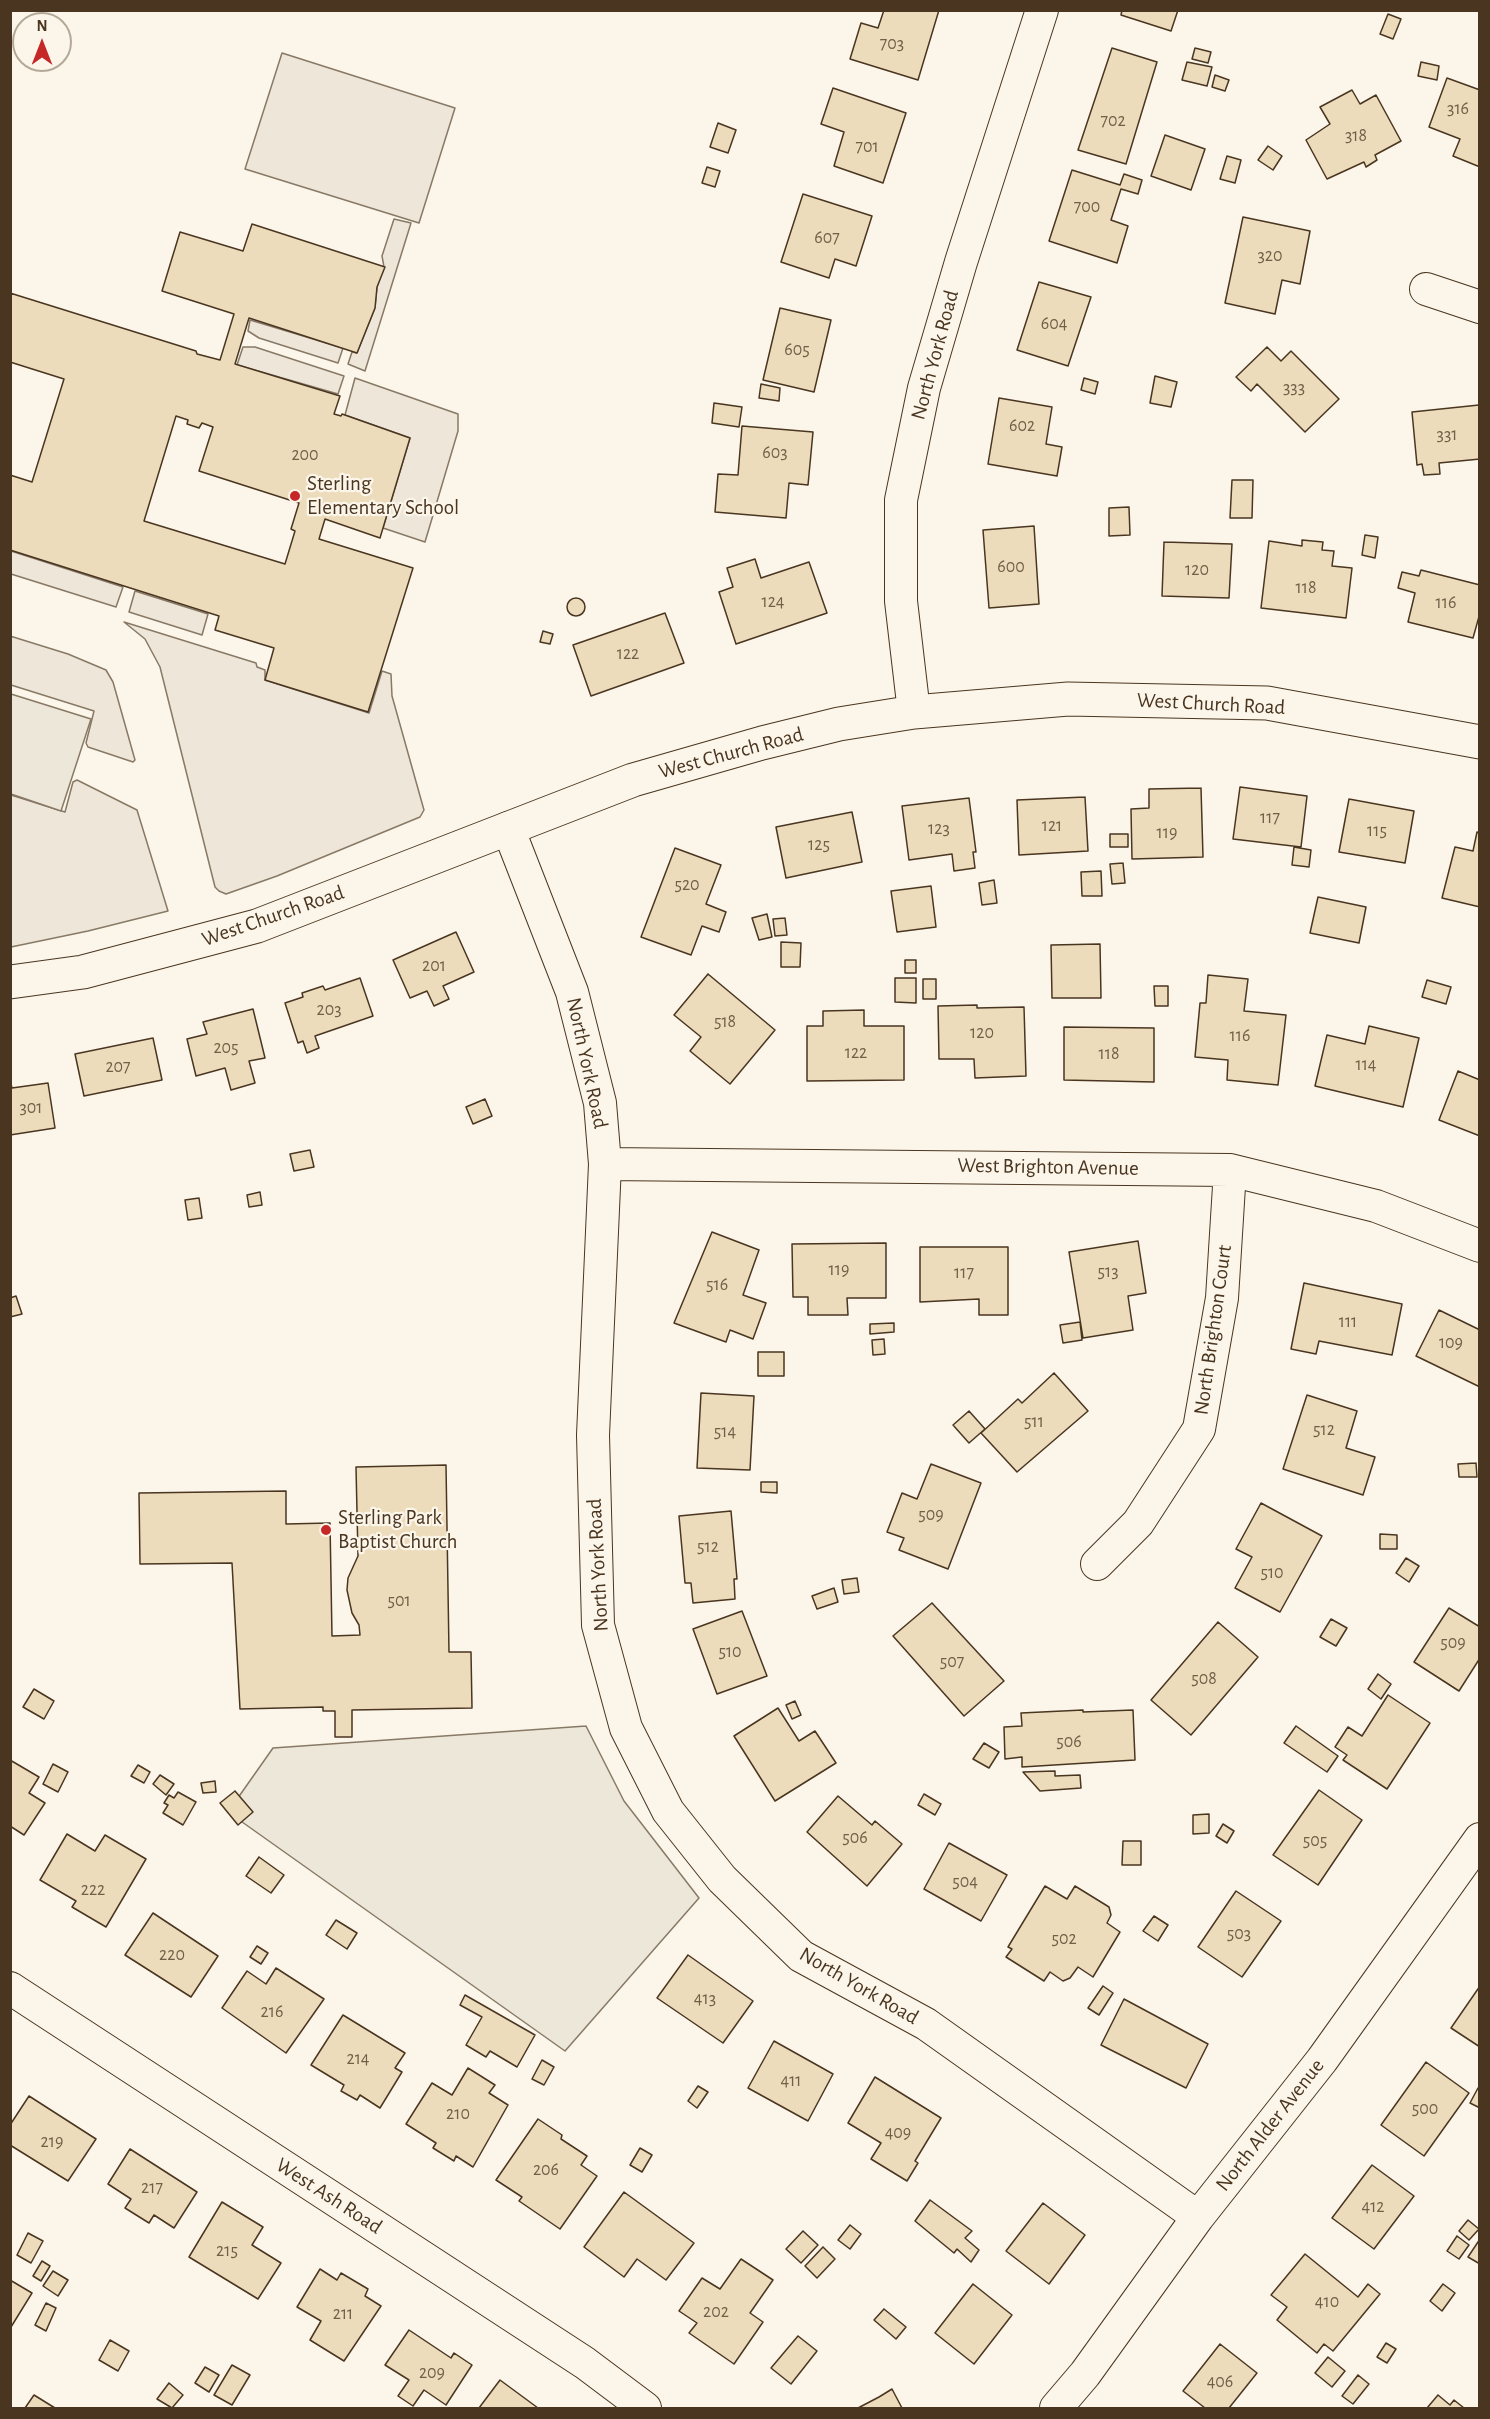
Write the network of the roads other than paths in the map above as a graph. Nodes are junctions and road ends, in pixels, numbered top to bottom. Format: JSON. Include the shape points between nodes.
{"nodes":[{"id":1,"x":1042,"y":10,"type":"edge"},
{"id":2,"x":1426,"y":289,"type":"dead end"},
{"id":3,"x":1479,"y":307,"type":"edge"},
{"id":4,"x":914,"y":712,"type":"junction"},
{"id":5,"x":1479,"y":742,"type":"edge"},
{"id":6,"x":508,"y":828,"type":"junction"},
{"id":7,"x":10,"y":982,"type":"edge"},
{"id":8,"x":605,"y":1164,"type":"junction"},
{"id":9,"x":1230,"y":1170,"type":"junction"},
{"id":10,"x":1479,"y":1246,"type":"edge"},
{"id":11,"x":1097,"y":1564,"type":"dead end"},
{"id":12,"x":1479,"y":1839,"type":"edge"},
{"id":13,"x":10,"y":1988,"type":"edge"},
{"id":14,"x":1198,"y":2217,"type":"junction"},
{"id":15,"x":645,"y":2409,"type":"edge"},
{"id":16,"x":1056,"y":2409,"type":"edge"}],
"edges":[{"from":1,"to":4,"type":"street","name":"North York Road","via":[[960,261],[924,388],[901,500],[901,601]]},
{"from":2,"to":3,"type":"street"},
{"from":4,"to":5,"type":"main road","name":"West Church Road","via":[[1068,699],[1267,703]]},
{"from":4,"to":6,"type":"main road","name":"West Church Road","via":[[839,724],[751,746],[633,780]]},
{"from":6,"to":7,"type":"main road","name":"West Church Road","via":[[256,926],[83,972]]},
{"from":6,"to":8,"type":"street","name":"North York Road","via":[[572,992],[600,1103]]},
{"from":8,"to":9,"type":"street","name":"West Brighton Avenue"},
{"from":8,"to":14,"type":"street","name":"North York Road","via":[[593,1435],[598,1626],[626,1728],[668,1811],[722,1879],[801,1956],[926,2024]]},
{"from":9,"to":10,"type":"street","name":"West Brighton Avenue","via":[[1377,1206]]},
{"from":9,"to":11,"type":"street","name":"North Brighton Court","via":[[1222,1298],[1199,1429],[1138,1523]]},
{"from":12,"to":14,"type":"street","name":"North Alder Avenue","via":[[1322,2060]]},
{"from":13,"to":15,"type":"street","name":"West Ash Road","via":[[585,2363]]},
{"from":14,"to":16,"type":"street","name":"North Alder Avenue"}]}
